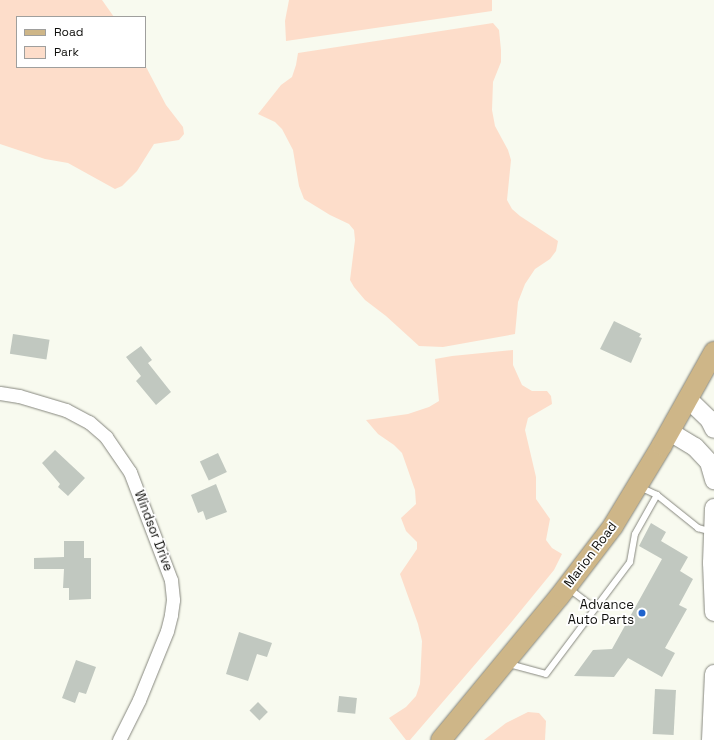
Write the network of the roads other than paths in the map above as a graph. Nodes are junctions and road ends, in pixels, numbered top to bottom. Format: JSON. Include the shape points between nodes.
{"nodes":[{"id":1,"x":714,"y":352,"type":"edge"},
{"id":2,"x":0,"y":393,"type":"edge"},
{"id":3,"x":688,"y":399,"type":"junction"},
{"id":4,"x":714,"y":429,"type":"edge"},
{"id":5,"x":670,"y":432,"type":"junction"},
{"id":6,"x":714,"y":480,"type":"edge"},
{"id":7,"x":638,"y":486,"type":"junction"},
{"id":8,"x":657,"y":496,"type":"junction"},
{"id":9,"x":714,"y":508,"type":"edge"},
{"id":10,"x":714,"y":514,"type":"edge"},
{"id":11,"x":713,"y":533,"type":"edge"},
{"id":12,"x":713,"y":563,"type":"edge"},
{"id":13,"x":567,"y":587,"type":"junction"},
{"id":14,"x":595,"y":608,"type":"junction"},
{"id":15,"x":714,"y":612,"type":"edge"},
{"id":16,"x":505,"y":663,"type":"junction"},
{"id":17,"x":714,"y":674,"type":"edge"},
{"id":18,"x":119,"y":740,"type":"edge"},
{"id":19,"x":441,"y":740,"type":"edge"},
{"id":20,"x":711,"y":740,"type":"edge"}],
"edges":[{"from":1,"to":3,"type":"main road","name":"Marion Road"},
{"from":2,"to":18,"type":"street","name":"Windsor Drive","via":[[66,410],[89,422],[106,437],[130,472],[171,580],[173,600],[167,631],[139,700]]},
{"from":3,"to":4,"type":"street","via":[[709,419]]},
{"from":3,"to":5,"type":"main road","name":"Marion Road"},
{"from":5,"to":6,"type":"street","via":[[695,447],[709,462]]},
{"from":5,"to":7,"type":"main road","name":"Marion Road"},
{"from":7,"to":8,"type":"lane"},
{"from":7,"to":13,"type":"main road","name":"Marion Road","via":[[613,526]]},
{"from":8,"to":11,"type":"lane","via":[[698,528]]},
{"from":8,"to":14,"type":"lane","via":[[635,534],[630,562]]},
{"from":9,"to":10,"type":"street"},
{"from":10,"to":11,"type":"street"},
{"from":11,"to":12,"type":"street"},
{"from":12,"to":15,"type":"street"},
{"from":13,"to":14,"type":"lane"},
{"from":13,"to":16,"type":"main road","name":"Marion Road"},
{"from":14,"to":16,"type":"lane","via":[[546,674]]},
{"from":16,"to":19,"type":"main road","name":"Marion Road"},
{"from":17,"to":20,"type":"street"}]}
